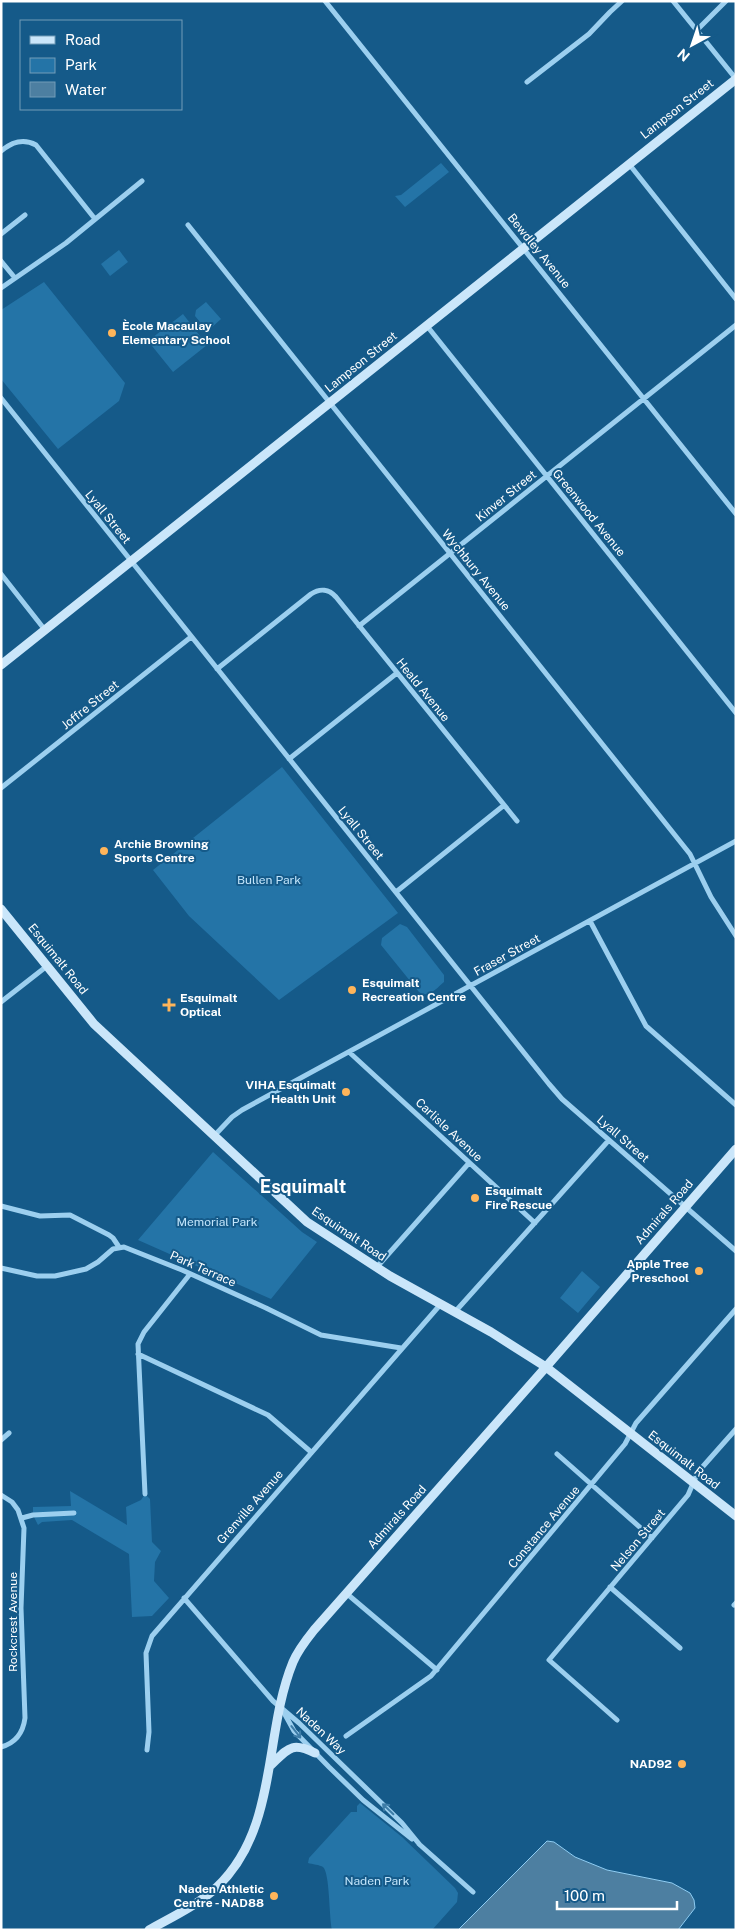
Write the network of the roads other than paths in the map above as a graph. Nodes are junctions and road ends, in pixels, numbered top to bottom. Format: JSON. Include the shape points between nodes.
{"nodes":[{"id":1,"x":325,"y":1,"type":"edge"},
{"id":2,"x":622,"y":1,"type":"edge"},
{"id":3,"x":673,"y":1,"type":"edge"},
{"id":4,"x":726,"y":1,"type":"edge"},
{"id":5,"x":697,"y":30,"type":"junction"},
{"id":6,"x":736,"y":79,"type":"edge"},
{"id":7,"x":527,"y":82,"type":"dead end"},
{"id":8,"x":1,"y":151,"type":"edge"},
{"id":9,"x":628,"y":164,"type":"junction"},
{"id":10,"x":142,"y":181,"type":"dead end"},
{"id":11,"x":25,"y":215,"type":"dead end"},
{"id":12,"x":95,"y":219,"type":"junction"},
{"id":13,"x":188,"y":225,"type":"dead end"},
{"id":14,"x":1,"y":234,"type":"edge"},
{"id":15,"x":524,"y":248,"type":"junction"},
{"id":16,"x":1,"y":261,"type":"edge"},
{"id":17,"x":15,"y":278,"type":"junction"},
{"id":18,"x":1,"y":288,"type":"edge"},
{"id":19,"x":736,"y":299,"type":"edge"},
{"id":20,"x":736,"y":325,"type":"edge"},
{"id":21,"x":427,"y":326,"type":"junction"},
{"id":22,"x":1,"y":398,"type":"edge"},
{"id":23,"x":644,"y":399,"type":"junction"},
{"id":24,"x":330,"y":403,"type":"junction"},
{"id":25,"x":547,"y":476,"type":"junction"},
{"id":26,"x":736,"y":514,"type":"edge"},
{"id":27,"x":450,"y":553,"type":"junction"},
{"id":28,"x":131,"y":561,"type":"junction"},
{"id":29,"x":1,"y":574,"type":"edge"},
{"id":30,"x":359,"y":626,"type":"junction"},
{"id":31,"x":46,"y":630,"type":"junction"},
{"id":32,"x":191,"y":637,"type":"junction"},
{"id":33,"x":1,"y":665,"type":"edge"},
{"id":34,"x":217,"y":669,"type":"junction"},
{"id":35,"x":397,"y":673,"type":"junction"},
{"id":36,"x":736,"y":713,"type":"edge"},
{"id":37,"x":289,"y":759,"type":"junction"},
{"id":38,"x":1,"y":788,"type":"edge"},
{"id":39,"x":504,"y":806,"type":"junction"},
{"id":40,"x":517,"y":820,"type":"dead end"},
{"id":41,"x":736,"y":841,"type":"edge"},
{"id":42,"x":694,"y":864,"type":"junction"},
{"id":43,"x":396,"y":892,"type":"junction"},
{"id":44,"x":1,"y":909,"type":"edge"},
{"id":45,"x":590,"y":921,"type":"junction"},
{"id":46,"x":736,"y":936,"type":"edge"},
{"id":47,"x":47,"y":966,"type":"junction"},
{"id":48,"x":470,"y":986,"type":"junction"},
{"id":49,"x":1,"y":1002,"type":"edge"},
{"id":50,"x":349,"y":1052,"type":"junction"},
{"id":51,"x":736,"y":1105,"type":"edge"},
{"id":52,"x":214,"y":1136,"type":"junction"},
{"id":53,"x":609,"y":1140,"type":"junction"},
{"id":54,"x":736,"y":1149,"type":"edge"},
{"id":55,"x":470,"y":1163,"type":"junction"},
{"id":56,"x":1,"y":1206,"type":"edge"},
{"id":57,"x":685,"y":1207,"type":"junction"},
{"id":58,"x":534,"y":1223,"type":"junction"},
{"id":59,"x":119,"y":1247,"type":"junction"},
{"id":60,"x":736,"y":1251,"type":"edge"},
{"id":61,"x":1,"y":1268,"type":"edge"},
{"id":62,"x":376,"y":1268,"type":"junction"},
{"id":63,"x":190,"y":1274,"type":"junction"},
{"id":64,"x":440,"y":1305,"type":"junction"},
{"id":65,"x":736,"y":1309,"type":"edge"},
{"id":66,"x":454,"y":1312,"type":"junction"},
{"id":67,"x":401,"y":1348,"type":"junction"},
{"id":68,"x":138,"y":1354,"type":"junction"},
{"id":69,"x":546,"y":1367,"type":"junction"},
{"id":70,"x":736,"y":1429,"type":"edge"},
{"id":71,"x":9,"y":1433,"type":"dead end"},
{"id":72,"x":631,"y":1434,"type":"junction"},
{"id":73,"x":1,"y":1440,"type":"edge"},
{"id":74,"x":311,"y":1452,"type":"junction"},
{"id":75,"x":557,"y":1454,"type":"dead end"},
{"id":76,"x":693,"y":1484,"type":"junction"},
{"id":77,"x":592,"y":1485,"type":"junction"},
{"id":78,"x":144,"y":1494,"type":"dead end"},
{"id":79,"x":1,"y":1495,"type":"edge"},
{"id":80,"x":74,"y":1513,"type":"dead end"},
{"id":81,"x":736,"y":1516,"type":"edge"},
{"id":82,"x":22,"y":1518,"type":"junction"},
{"id":83,"x":652,"y":1538,"type":"junction"},
{"id":84,"x":610,"y":1588,"type":"junction"},
{"id":85,"x":346,"y":1593,"type":"junction"},
{"id":86,"x":184,"y":1598,"type":"junction"},
{"id":87,"x":680,"y":1648,"type":"dead end"},
{"id":88,"x":437,"y":1670,"type":"junction"},
{"id":89,"x":281,"y":1708,"type":"junction"},
{"id":90,"x":617,"y":1720,"type":"dead end"},
{"id":91,"x":346,"y":1736,"type":"dead end"},
{"id":92,"x":1,"y":1747,"type":"edge"},
{"id":93,"x":147,"y":1750,"type":"dead end"},
{"id":94,"x":315,"y":1753,"type":"junction"},
{"id":95,"x":270,"y":1766,"type":"junction"},
{"id":96,"x":420,"y":1845,"type":"junction"},
{"id":97,"x":473,"y":1892,"type":"dead end"},
{"id":98,"x":149,"y":1930,"type":"edge"}],
"edges":[{"from":1,"to":15,"type":"street","name":"Bewdley Avenue"},
{"from":2,"to":7,"type":"street","via":[[589,34]]},
{"from":3,"to":5,"type":"street"},
{"from":4,"to":5,"type":"street"},
{"from":5,"to":6,"type":"street"},
{"from":6,"to":9,"type":"main road","name":"Lampson Street"},
{"from":8,"to":12,"type":"street","via":[[19,141],[36,145]]},
{"from":9,"to":15,"type":"main road","name":"Lampson Street"},
{"from":9,"to":19,"type":"street"},
{"from":10,"to":12,"type":"street"},
{"from":11,"to":14,"type":"street"},
{"from":12,"to":17,"type":"street"},
{"from":13,"to":24,"type":"street","name":"Wychbury Avenue"},
{"from":15,"to":21,"type":"main road","name":"Lampson Street"},
{"from":15,"to":23,"type":"street","name":"Bewdley Avenue"},
{"from":16,"to":17,"type":"street"},
{"from":17,"to":18,"type":"street"},
{"from":20,"to":23,"type":"street","name":"Kinver Street"},
{"from":21,"to":24,"type":"main road","name":"Lampson Street"},
{"from":21,"to":25,"type":"street","name":"Greenwood Avenue"},
{"from":22,"to":28,"type":"street","name":"Lyall Street"},
{"from":23,"to":25,"type":"street","name":"Kinver Street"},
{"from":23,"to":26,"type":"street","name":"Bewdley Avenue"},
{"from":24,"to":27,"type":"street","name":"Wychbury Avenue"},
{"from":24,"to":28,"type":"main road","name":"Lampson Street"},
{"from":25,"to":27,"type":"street","name":"Kinver Street"},
{"from":25,"to":36,"type":"street","name":"Greenwood Avenue"},
{"from":27,"to":30,"type":"street","name":"Kinver Street"},
{"from":27,"to":42,"type":"street","name":"Wychbury Avenue","via":[[690,854]]},
{"from":28,"to":31,"type":"main road","name":"Lampson Street"},
{"from":28,"to":32,"type":"street","name":"Lyall Street"},
{"from":29,"to":31,"type":"street"},
{"from":30,"to":34,"type":"street","name":"Heald Avenue","via":[[336,597],[324,590],[311,594]]},
{"from":30,"to":35,"type":"street","name":"Heald Avenue"},
{"from":31,"to":33,"type":"main road","name":"Lampson Street"},
{"from":32,"to":34,"type":"street","name":"Lyall Street"},
{"from":32,"to":38,"type":"street","name":"Joffre Street"},
{"from":34,"to":37,"type":"street","name":"Lyall Street"},
{"from":35,"to":37,"type":"street"},
{"from":35,"to":39,"type":"street","name":"Heald Avenue"},
{"from":37,"to":43,"type":"street","name":"Lyall Street"},
{"from":39,"to":40,"type":"street","name":"Heald Avenue"},
{"from":39,"to":43,"type":"street"},
{"from":41,"to":42,"type":"street","name":"Fraser Street"},
{"from":42,"to":45,"type":"street","name":"Fraser Street"},
{"from":42,"to":46,"type":"street","name":"Wychbury Avenue"},
{"from":43,"to":48,"type":"street","name":"Lyall Street"},
{"from":44,"to":47,"type":"main road","name":"Esquimalt Road"},
{"from":45,"to":48,"type":"street","name":"Fraser Street"},
{"from":45,"to":51,"type":"street","via":[[646,1026]]},
{"from":47,"to":49,"type":"street"},
{"from":47,"to":52,"type":"main road","name":"Esquimalt Road","via":[[100,1030]]},
{"from":48,"to":50,"type":"street","name":"Fraser Street"},
{"from":48,"to":53,"type":"street","name":"Lyall Street","via":[[562,1099]]},
{"from":50,"to":52,"type":"street","name":"Fraser Street","via":[[238,1112]]},
{"from":50,"to":55,"type":"street","name":"Carlisle Avenue"},
{"from":52,"to":62,"type":"main road","name":"Esquimalt Road","via":[[307,1222]]},
{"from":53,"to":57,"type":"street","name":"Lyall Street"},
{"from":53,"to":58,"type":"street"},
{"from":54,"to":57,"type":"main road","name":"Admirals Road"},
{"from":55,"to":58,"type":"street","name":"Carlisle Avenue"},
{"from":55,"to":62,"type":"street"},
{"from":56,"to":59,"type":"street","name":"Park Terrace","via":[[40,1216],[70,1215],[109,1235]]},
{"from":57,"to":60,"type":"street","name":"Lyall Street"},
{"from":57,"to":69,"type":"main road","name":"Admirals Road"},
{"from":58,"to":66,"type":"street"},
{"from":59,"to":61,"type":"street","via":[[93,1266],[55,1276],[37,1276]]},
{"from":59,"to":63,"type":"street","name":"Park Terrace","via":[[130,1248]]},
{"from":62,"to":64,"type":"main road","name":"Esquimalt Road"},
{"from":63,"to":67,"type":"street","name":"Park Terrace","via":[[321,1335]]},
{"from":63,"to":68,"type":"street","via":[[144,1332],[138,1344]]},
{"from":64,"to":66,"type":"main road","name":"Esquimalt Road"},
{"from":64,"to":67,"type":"street","name":"Grenville Avenue"},
{"from":65,"to":72,"type":"street","name":"Constance Avenue","via":[[636,1423]]},
{"from":66,"to":69,"type":"main road","name":"Esquimalt Road"},
{"from":67,"to":74,"type":"street","name":"Grenville Avenue"},
{"from":68,"to":74,"type":"street","via":[[268,1415]]},
{"from":68,"to":78,"type":"street"},
{"from":69,"to":72,"type":"main road","name":"Esquimalt Road"},
{"from":69,"to":85,"type":"main road","name":"Admirals Road"},
{"from":70,"to":76,"type":"street","name":"Nelson Street","via":[[698,1472]]},
{"from":71,"to":73,"type":"street"},
{"from":72,"to":76,"type":"main road","name":"Esquimalt Road"},
{"from":72,"to":77,"type":"street","name":"Constance Avenue"},
{"from":74,"to":86,"type":"street","name":"Grenville Avenue"},
{"from":75,"to":77,"type":"street"},
{"from":76,"to":81,"type":"main road","name":"Esquimalt Road"},
{"from":76,"to":83,"type":"street","name":"Nelson Street","via":[[688,1495]]},
{"from":77,"to":83,"type":"street"},
{"from":77,"to":88,"type":"street","name":"Constance Avenue"},
{"from":79,"to":82,"type":"street","via":[[12,1502]]},
{"from":80,"to":82,"type":"street"},
{"from":82,"to":92,"type":"street","name":"Rockcrest Avenue","via":[[24,1725],[17,1739]]},
{"from":83,"to":84,"type":"street","name":"Nelson Street"},
{"from":84,"to":87,"type":"street"},
{"from":84,"to":90,"type":"street","name":"Nelson Street","via":[[549,1660]]},
{"from":85,"to":88,"type":"street"},
{"from":85,"to":89,"type":"main road","name":"Admirals Road","via":[[300,1648]]},
{"from":86,"to":89,"type":"street"},
{"from":86,"to":93,"type":"street","name":"Grenville Avenue","via":[[154,1632],[146,1649]]},
{"from":88,"to":91,"type":"street","name":"Constance Avenue"},
{"from":89,"to":94,"type":"street","name":"Naden Way","one_way":true,"via":[[294,1731]]},
{"from":89,"to":95,"type":"main road","name":"Admirals Road"},
{"from":96,"to":89,"type":"street","name":"Naden Way","one_way":true,"via":[[402,1823]]},
{"from":94,"to":95,"type":"main road","via":[[296,1747],[286,1751]]},
{"from":94,"to":96,"type":"street","name":"Naden Way","via":[[362,1799]]},
{"from":95,"to":98,"type":"main road","name":"Admirals Road","via":[[256,1825],[240,1860],[229,1875],[206,1897]]},
{"from":96,"to":97,"type":"street","name":"Naden Way"}]}
